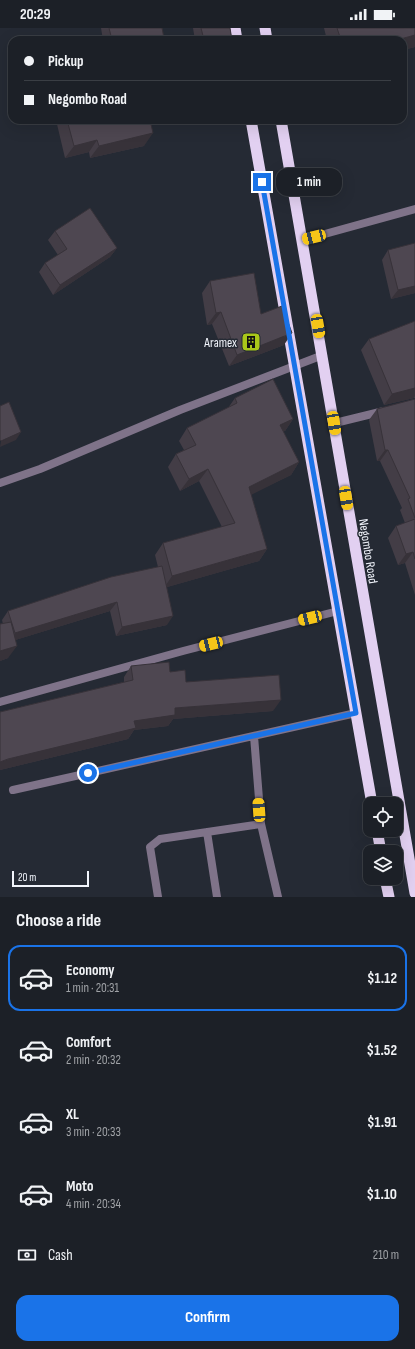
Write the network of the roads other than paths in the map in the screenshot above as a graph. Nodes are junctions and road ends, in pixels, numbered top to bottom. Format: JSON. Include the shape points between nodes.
{"nodes":[{"id":1,"x":253,"y":124,"type":"edge"},
{"id":2,"x":282,"y":124,"type":"edge"},
{"id":3,"x":415,"y":209,"type":"edge"},
{"id":4,"x":303,"y":240,"type":"junction"},
{"id":5,"x":324,"y":355,"type":"junction"},
{"id":6,"x":295,"y":366,"type":"junction"},
{"id":7,"x":393,"y":408,"type":"edge"},
{"id":8,"x":334,"y":423,"type":"junction"},
{"id":9,"x":0,"y":483,"type":"edge"},
{"id":10,"x":338,"y":611,"type":"junction"},
{"id":11,"x":0,"y":702,"type":"edge"},
{"id":12,"x":356,"y":713,"type":"junction"},
{"id":13,"x":254,"y":736,"type":"junction"},
{"id":14,"x":13,"y":790,"type":"dead end"},
{"id":15,"x":371,"y":797,"type":"edge"},
{"id":16,"x":260,"y":824,"type":"junction"},
{"id":17,"x":206,"y":832,"type":"junction"},
{"id":18,"x":386,"y":885,"type":"edge"},
{"id":19,"x":415,"y":892,"type":"edge"},
{"id":20,"x":158,"y":897,"type":"edge"},
{"id":21,"x":217,"y":897,"type":"edge"},
{"id":22,"x":278,"y":897,"type":"edge"},
{"id":23,"x":389,"y":897,"type":"edge"}],
"edges":[{"from":1,"to":6,"type":"highway"},
{"from":2,"to":4,"type":"highway","name":"Negombo Road"},
{"from":3,"to":4,"type":"street"},
{"from":4,"to":5,"type":"highway","name":"Negombo Road"},
{"from":5,"to":6,"type":"street"},
{"from":5,"to":8,"type":"highway","name":"Negombo Road"},
{"from":6,"to":9,"type":"street","via":[[180,410],[40,470]]},
{"from":6,"to":10,"type":"highway"},
{"from":7,"to":8,"type":"street"},
{"from":8,"to":19,"type":"highway","name":"Negombo Road","via":[[368,632]]},
{"from":10,"to":11,"type":"street"},
{"from":10,"to":12,"type":"highway"},
{"from":12,"to":13,"type":"street"},
{"from":12,"to":15,"type":"highway"},
{"from":13,"to":14,"type":"street"},
{"from":13,"to":16,"type":"street"},
{"from":16,"to":17,"type":"street"},
{"from":16,"to":22,"type":"street"},
{"from":17,"to":20,"type":"street","via":[[160,838],[150,847]]},
{"from":17,"to":21,"type":"street"},
{"from":18,"to":23,"type":"highway"}]}
